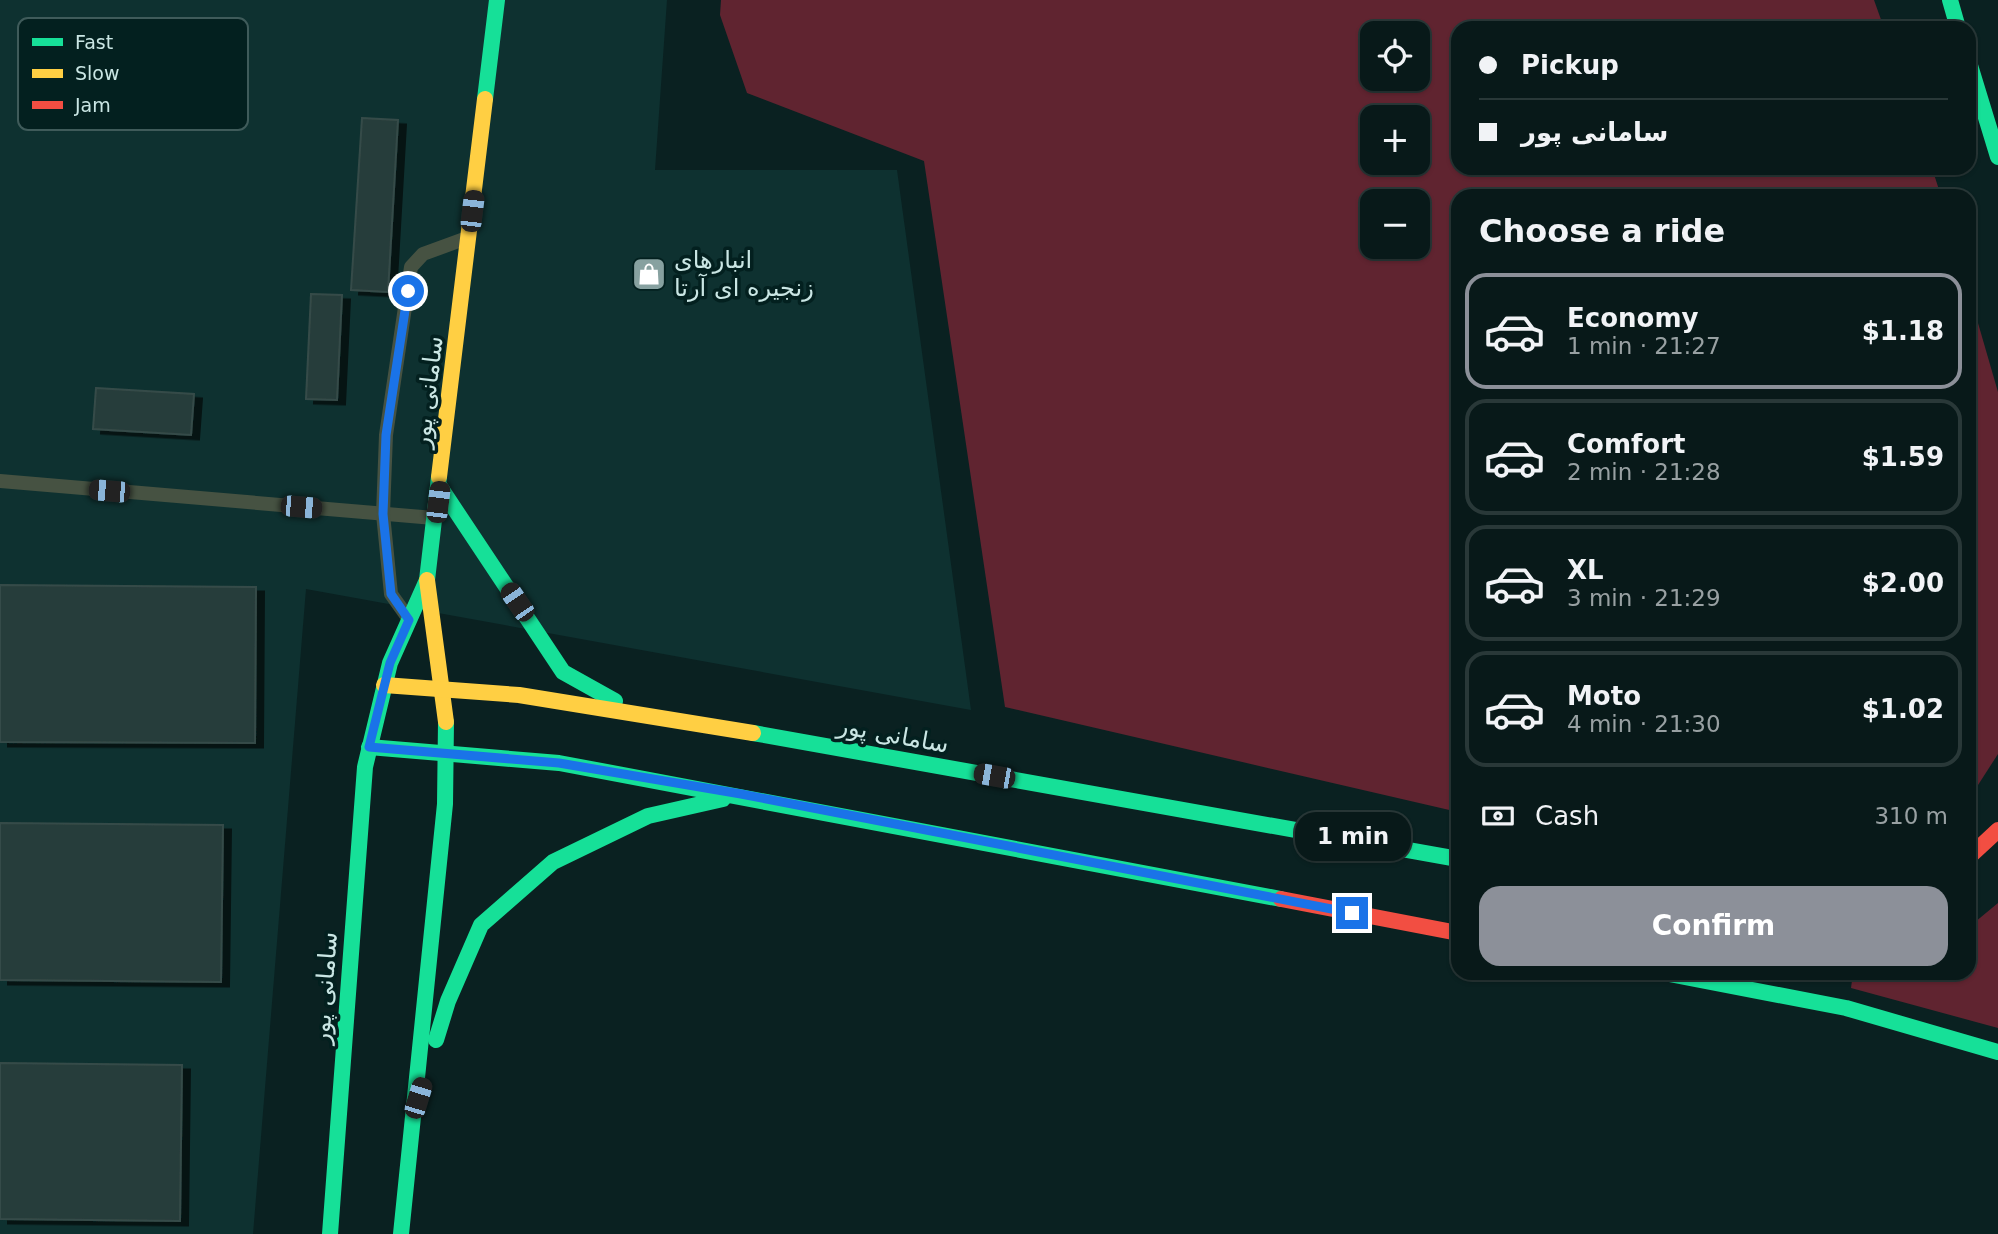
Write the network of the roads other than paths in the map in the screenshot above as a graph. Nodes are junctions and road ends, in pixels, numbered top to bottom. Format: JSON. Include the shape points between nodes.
{"nodes":[{"id":1,"x":497,"y":0,"type":"edge"},
{"id":2,"x":1950,"y":0,"type":"edge"},
{"id":3,"x":1956,"y":21,"type":"edge"},
{"id":4,"x":1976,"y":85,"type":"edge"},
{"id":5,"x":1998,"y":157,"type":"edge"},
{"id":6,"x":469,"y":238,"type":"junction"},
{"id":7,"x":0,"y":481,"type":"edge"},
{"id":8,"x":440,"y":487,"type":"junction"},
{"id":9,"x":383,"y":514,"type":"junction"},
{"id":10,"x":436,"y":518,"type":"junction"},
{"id":11,"x":427,"y":580,"type":"junction"},
{"id":12,"x":409,"y":620,"type":"junction"},
{"id":13,"x":384,"y":685,"type":"junction"},
{"id":14,"x":443,"y":689,"type":"junction"},
{"id":15,"x":635,"y":712,"type":"junction"},
{"id":16,"x":369,"y":747,"type":"junction"},
{"id":17,"x":446,"y":752,"type":"junction"},
{"id":18,"x":741,"y":794,"type":"junction"},
{"id":19,"x":1998,"y":830,"type":"edge"},
{"id":20,"x":1976,"y":850,"type":"edge"},
{"id":21,"x":1451,"y":858,"type":"edge"},
{"id":22,"x":1451,"y":932,"type":"edge"},
{"id":23,"x":1700,"y":980,"type":"edge"},
{"id":24,"x":1998,"y":1052,"type":"edge"},
{"id":25,"x":411,"y":1122,"type":"junction"},
{"id":26,"x":330,"y":1234,"type":"edge"},
{"id":27,"x":401,"y":1234,"type":"edge"}],
"edges":[{"from":1,"to":6,"type":"street","name":"سامانی پور"},
{"from":2,"to":3,"type":"street"},
{"from":4,"to":5,"type":"street"},
{"from":6,"to":8,"type":"street","name":"سامانی پور"},
{"from":6,"to":9,"type":"lane","via":[[429,250],[411,267],[386,435]]},
{"from":7,"to":9,"type":"lane"},
{"from":8,"to":10,"type":"street","name":"سامانی پور"},
{"from":8,"to":15,"type":"street","via":[[563,672]]},
{"from":9,"to":10,"type":"lane"},
{"from":9,"to":12,"type":"lane","via":[[391,594]]},
{"from":10,"to":11,"type":"street","name":"سامانی پور"},
{"from":11,"to":12,"type":"street","name":"سامانی پور"},
{"from":11,"to":14,"type":"street","name":"سامانی پور"},
{"from":12,"to":13,"type":"street","name":"سامانی پور"},
{"from":13,"to":14,"type":"street","name":"سامانی پور"},
{"from":13,"to":16,"type":"street","name":"سامانی پور"},
{"from":14,"to":15,"type":"street","name":"سامانی پور"},
{"from":14,"to":17,"type":"street","name":"سامانی پور"},
{"from":15,"to":21,"type":"street","name":"سامانی پور"},
{"from":16,"to":17,"type":"street"},
{"from":16,"to":26,"type":"street","name":"سامانی پور"},
{"from":17,"to":18,"type":"street","via":[[559,763]]},
{"from":17,"to":25,"type":"street","name":"سامانی پور","via":[[438,883]]},
{"from":18,"to":22,"type":"street"},
{"from":18,"to":25,"type":"street","via":[[648,816],[553,862],[481,925],[448,1001]]},
{"from":19,"to":20,"type":"street"},
{"from":23,"to":24,"type":"street","via":[[1846,1008]]},
{"from":25,"to":27,"type":"street","name":"سامانی پور"}]}
